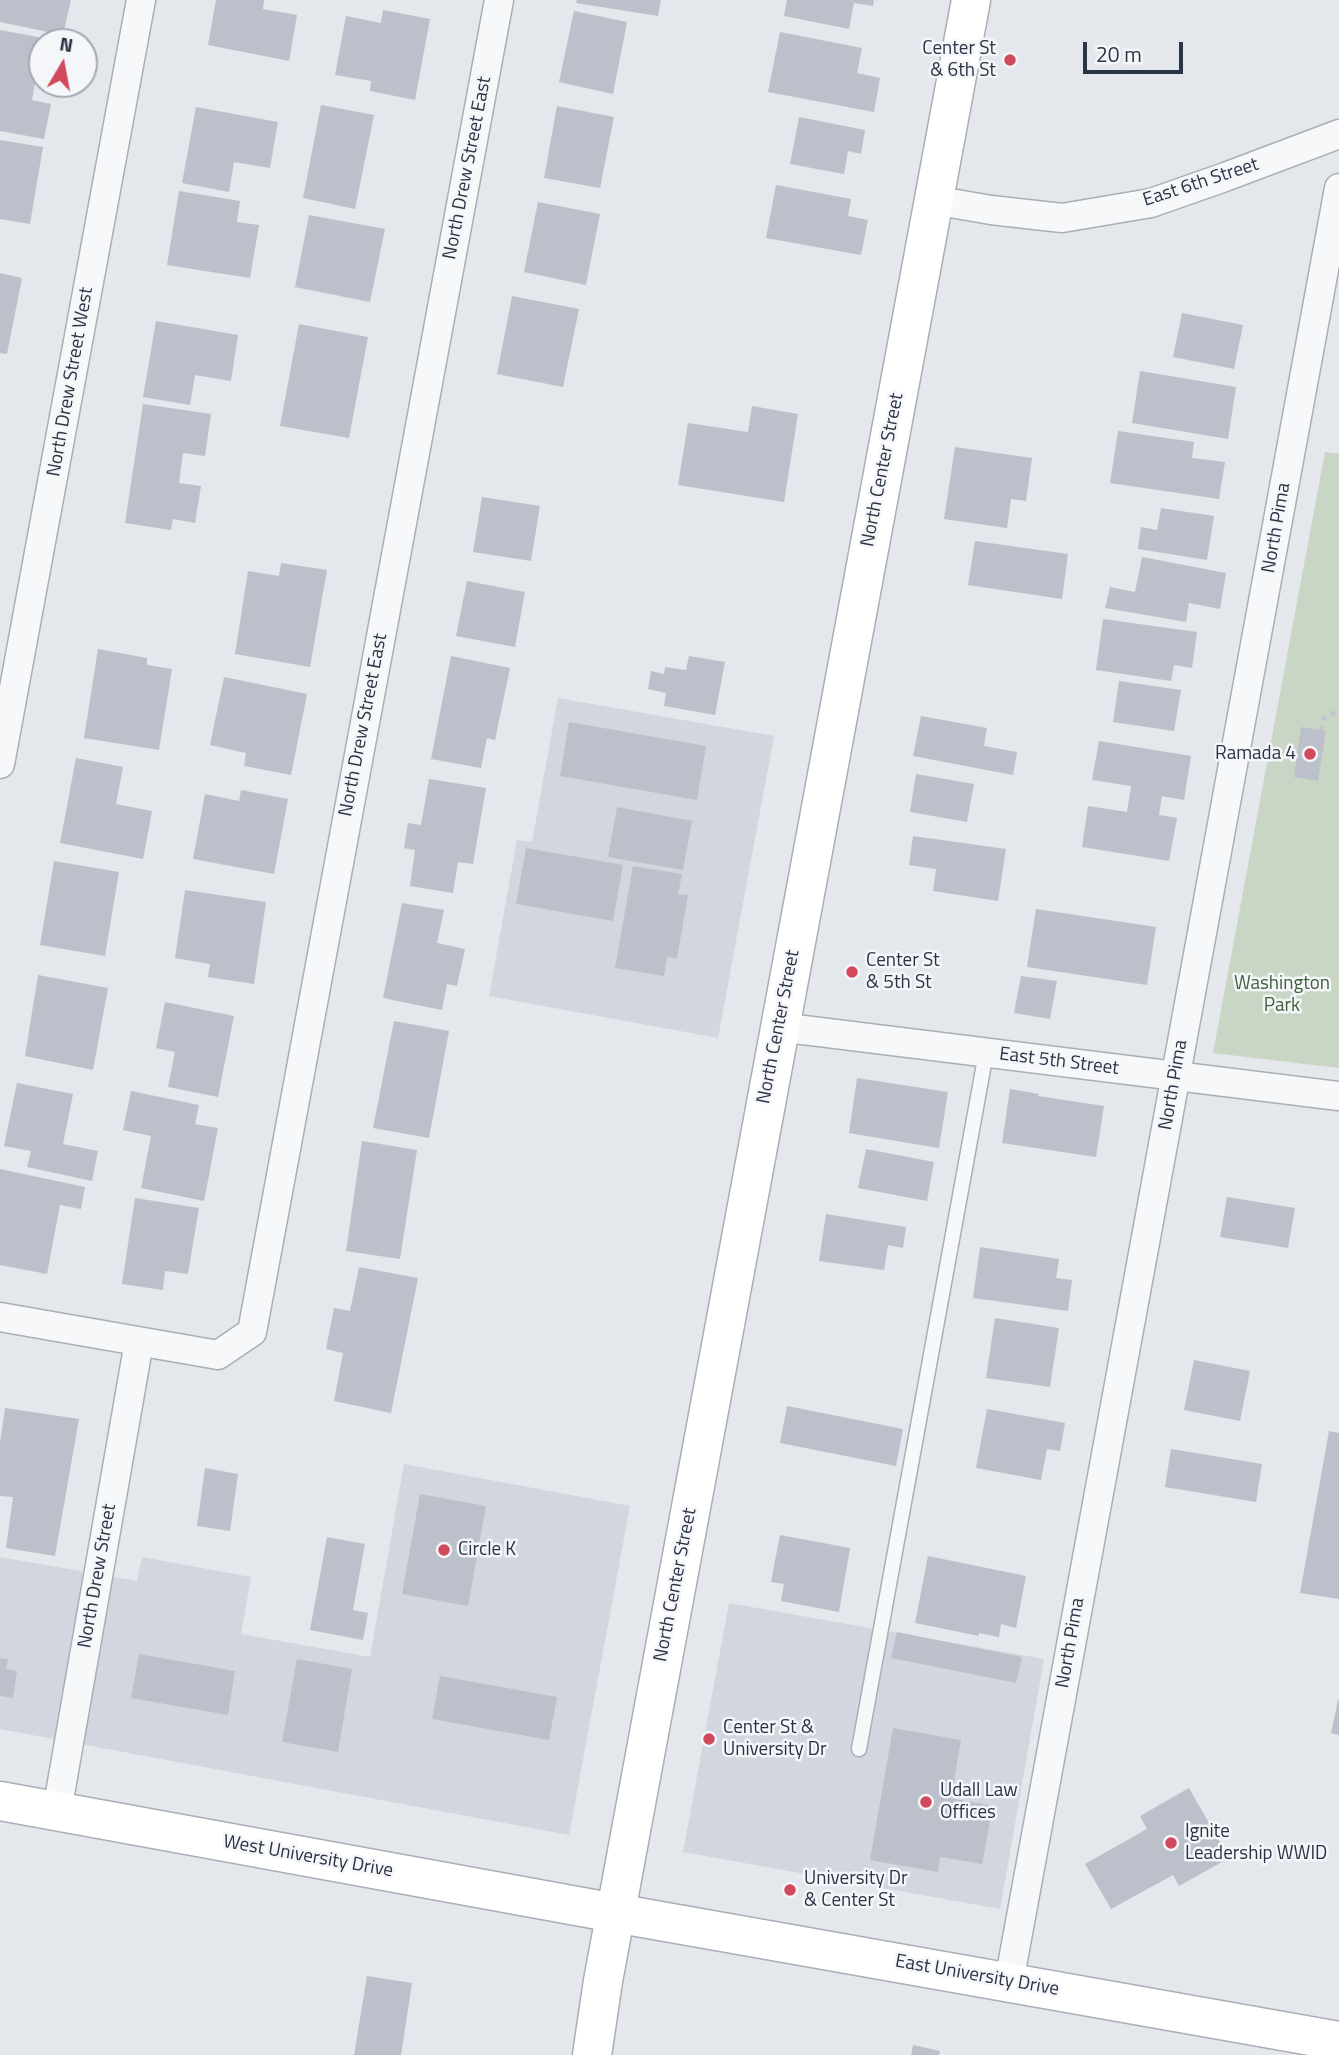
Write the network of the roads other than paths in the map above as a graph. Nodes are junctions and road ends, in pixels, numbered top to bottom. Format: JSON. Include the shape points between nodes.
{"nodes":[{"id":1,"x":141,"y":0,"type":"edge"},
{"id":2,"x":499,"y":0,"type":"edge"},
{"id":3,"x":971,"y":0,"type":"edge"},
{"id":4,"x":1339,"y":134,"type":"edge"},
{"id":5,"x":1339,"y":188,"type":"edge"},
{"id":6,"x":933,"y":200,"type":"junction"},
{"id":7,"x":0,"y":764,"type":"edge"},
{"id":8,"x":779,"y":1027,"type":"junction"},
{"id":9,"x":986,"y":1054,"type":"junction"},
{"id":10,"x":1175,"y":1077,"type":"junction"},
{"id":11,"x":1339,"y":1096,"type":"edge"},
{"id":12,"x":0,"y":1317,"type":"edge"},
{"id":13,"x":139,"y":1342,"type":"junction"},
{"id":14,"x":859,"y":1749,"type":"dead end"},
{"id":15,"x":0,"y":1801,"type":"edge"},
{"id":16,"x":57,"y":1811,"type":"junction"},
{"id":17,"x":615,"y":1913,"type":"junction"},
{"id":18,"x":1009,"y":1982,"type":"junction"},
{"id":19,"x":1339,"y":2041,"type":"edge"},
{"id":20,"x":592,"y":2055,"type":"edge"}],
"edges":[{"from":1,"to":7,"type":"street","name":"North Drew Street West"},
{"from":2,"to":13,"type":"street","name":"North Drew Street East","via":[[252,1332],[218,1355]]},
{"from":3,"to":6,"type":"street","name":"North Center Street"},
{"from":4,"to":6,"type":"street","name":"East 6th Street","via":[[1151,202],[1062,218]]},
{"from":5,"to":10,"type":"street","name":"North Pima"},
{"from":6,"to":8,"type":"street","name":"North Center Street"},
{"from":8,"to":9,"type":"street","name":"East 5th Street"},
{"from":8,"to":17,"type":"street","name":"North Center Street"},
{"from":9,"to":10,"type":"street","name":"East 5th Street"},
{"from":9,"to":14,"type":"lane"},
{"from":10,"to":11,"type":"street","name":"East 5th Street"},
{"from":10,"to":18,"type":"street","name":"North Pima"},
{"from":12,"to":13,"type":"street"},
{"from":13,"to":16,"type":"street","name":"North Drew Street"},
{"from":15,"to":16,"type":"street","name":"West University Drive"},
{"from":16,"to":17,"type":"street","name":"West University Drive"},
{"from":17,"to":18,"type":"street","name":"East University Drive"},
{"from":17,"to":20,"type":"street","name":"North Center Street"},
{"from":18,"to":19,"type":"street","name":"East University Drive"}]}
